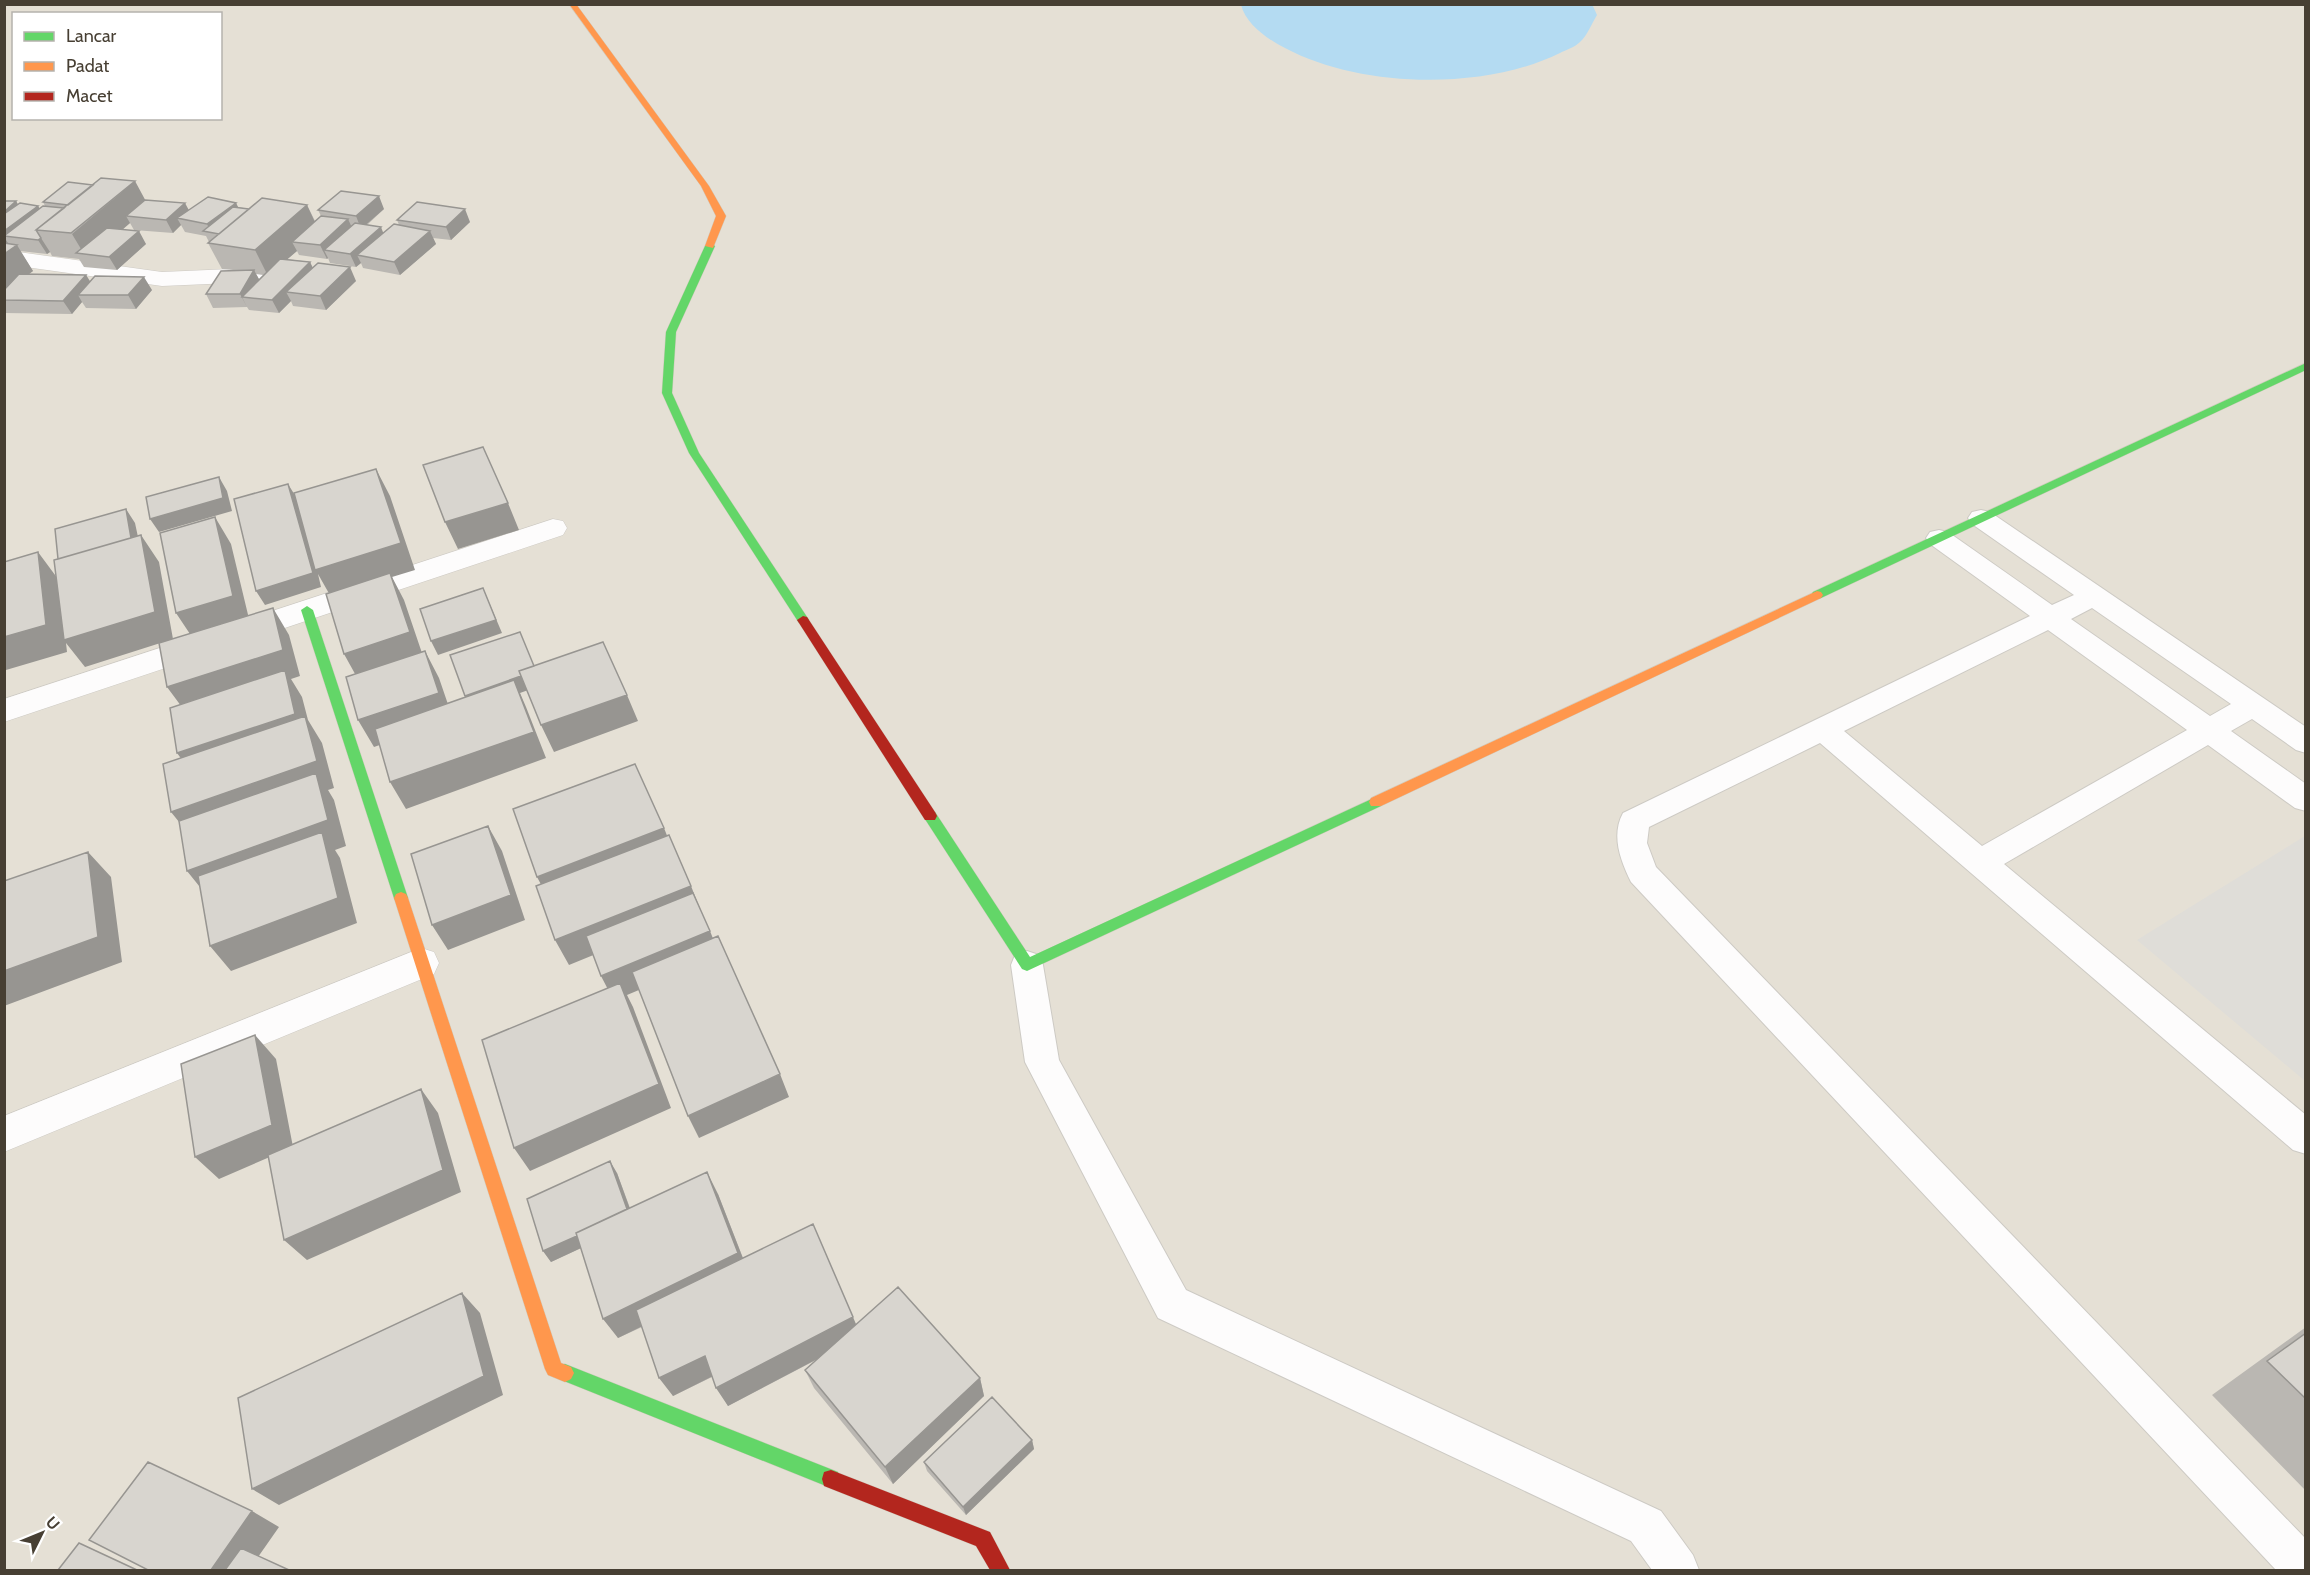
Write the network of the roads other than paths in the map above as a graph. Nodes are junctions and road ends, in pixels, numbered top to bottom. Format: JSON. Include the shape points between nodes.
{"nodes":[{"id":1,"x":572,"y":4,"type":"edge"},
{"id":2,"x":4,"y":257,"type":"edge"},
{"id":3,"x":254,"y":275,"type":"edge"},
{"id":4,"x":2306,"y":366,"type":"edge"},
{"id":5,"x":1981,"y":518,"type":"junction"},
{"id":6,"x":553,"y":528,"type":"dead end"},
{"id":7,"x":1939,"y":538,"type":"junction"},
{"id":8,"x":2094,"y":596,"type":"junction"},
{"id":9,"x":306,"y":610,"type":"junction"},
{"id":10,"x":2050,"y":618,"type":"junction"},
{"id":11,"x":2253,"y":705,"type":"junction"},
{"id":12,"x":4,"y":711,"type":"edge"},
{"id":13,"x":1823,"y":729,"type":"junction"},
{"id":14,"x":2208,"y":730,"type":"junction"},
{"id":15,"x":2306,"y":742,"type":"edge"},
{"id":16,"x":2306,"y":800,"type":"edge"},
{"id":17,"x":1980,"y":862,"type":"junction"},
{"id":18,"x":421,"y":963,"type":"junction"},
{"id":19,"x":1027,"y":965,"type":"junction"},
{"id":20,"x":5,"y":1134,"type":"edge"},
{"id":21,"x":2306,"y":1138,"type":"edge"},
{"id":22,"x":1000,"y":1570,"type":"edge"},
{"id":23,"x":1678,"y":1570,"type":"edge"},
{"id":24,"x":2305,"y":1570,"type":"edge"}],
"edges":[{"from":1,"to":19,"type":"street","via":[[705,186],[720,216],[671,332],[666,393],[694,453]]},
{"from":2,"to":3,"type":"street","via":[[162,279]]},
{"from":4,"to":5,"type":"street"},
{"from":5,"to":7,"type":"street"},
{"from":5,"to":8,"type":"lane"},
{"from":6,"to":9,"type":"street"},
{"from":7,"to":10,"type":"lane"},
{"from":7,"to":19,"type":"street"},
{"from":8,"to":10,"type":"lane"},
{"from":8,"to":11,"type":"lane"},
{"from":9,"to":12,"type":"street"},
{"from":9,"to":18,"type":"street"},
{"from":10,"to":13,"type":"lane"},
{"from":10,"to":14,"type":"lane"},
{"from":11,"to":14,"type":"lane"},
{"from":11,"to":15,"type":"lane"},
{"from":13,"to":17,"type":"lane"},
{"from":13,"to":24,"type":"lane","via":[[1634,821],[1632,843],[1642,873]]},
{"from":14,"to":16,"type":"lane"},
{"from":14,"to":17,"type":"lane"},
{"from":17,"to":21,"type":"lane"},
{"from":18,"to":20,"type":"street"},
{"from":18,"to":22,"type":"street","via":[[554,1369],[983,1539]]},
{"from":19,"to":23,"type":"lane","via":[[1042,1062],[1172,1304],[1646,1526]]}]}
